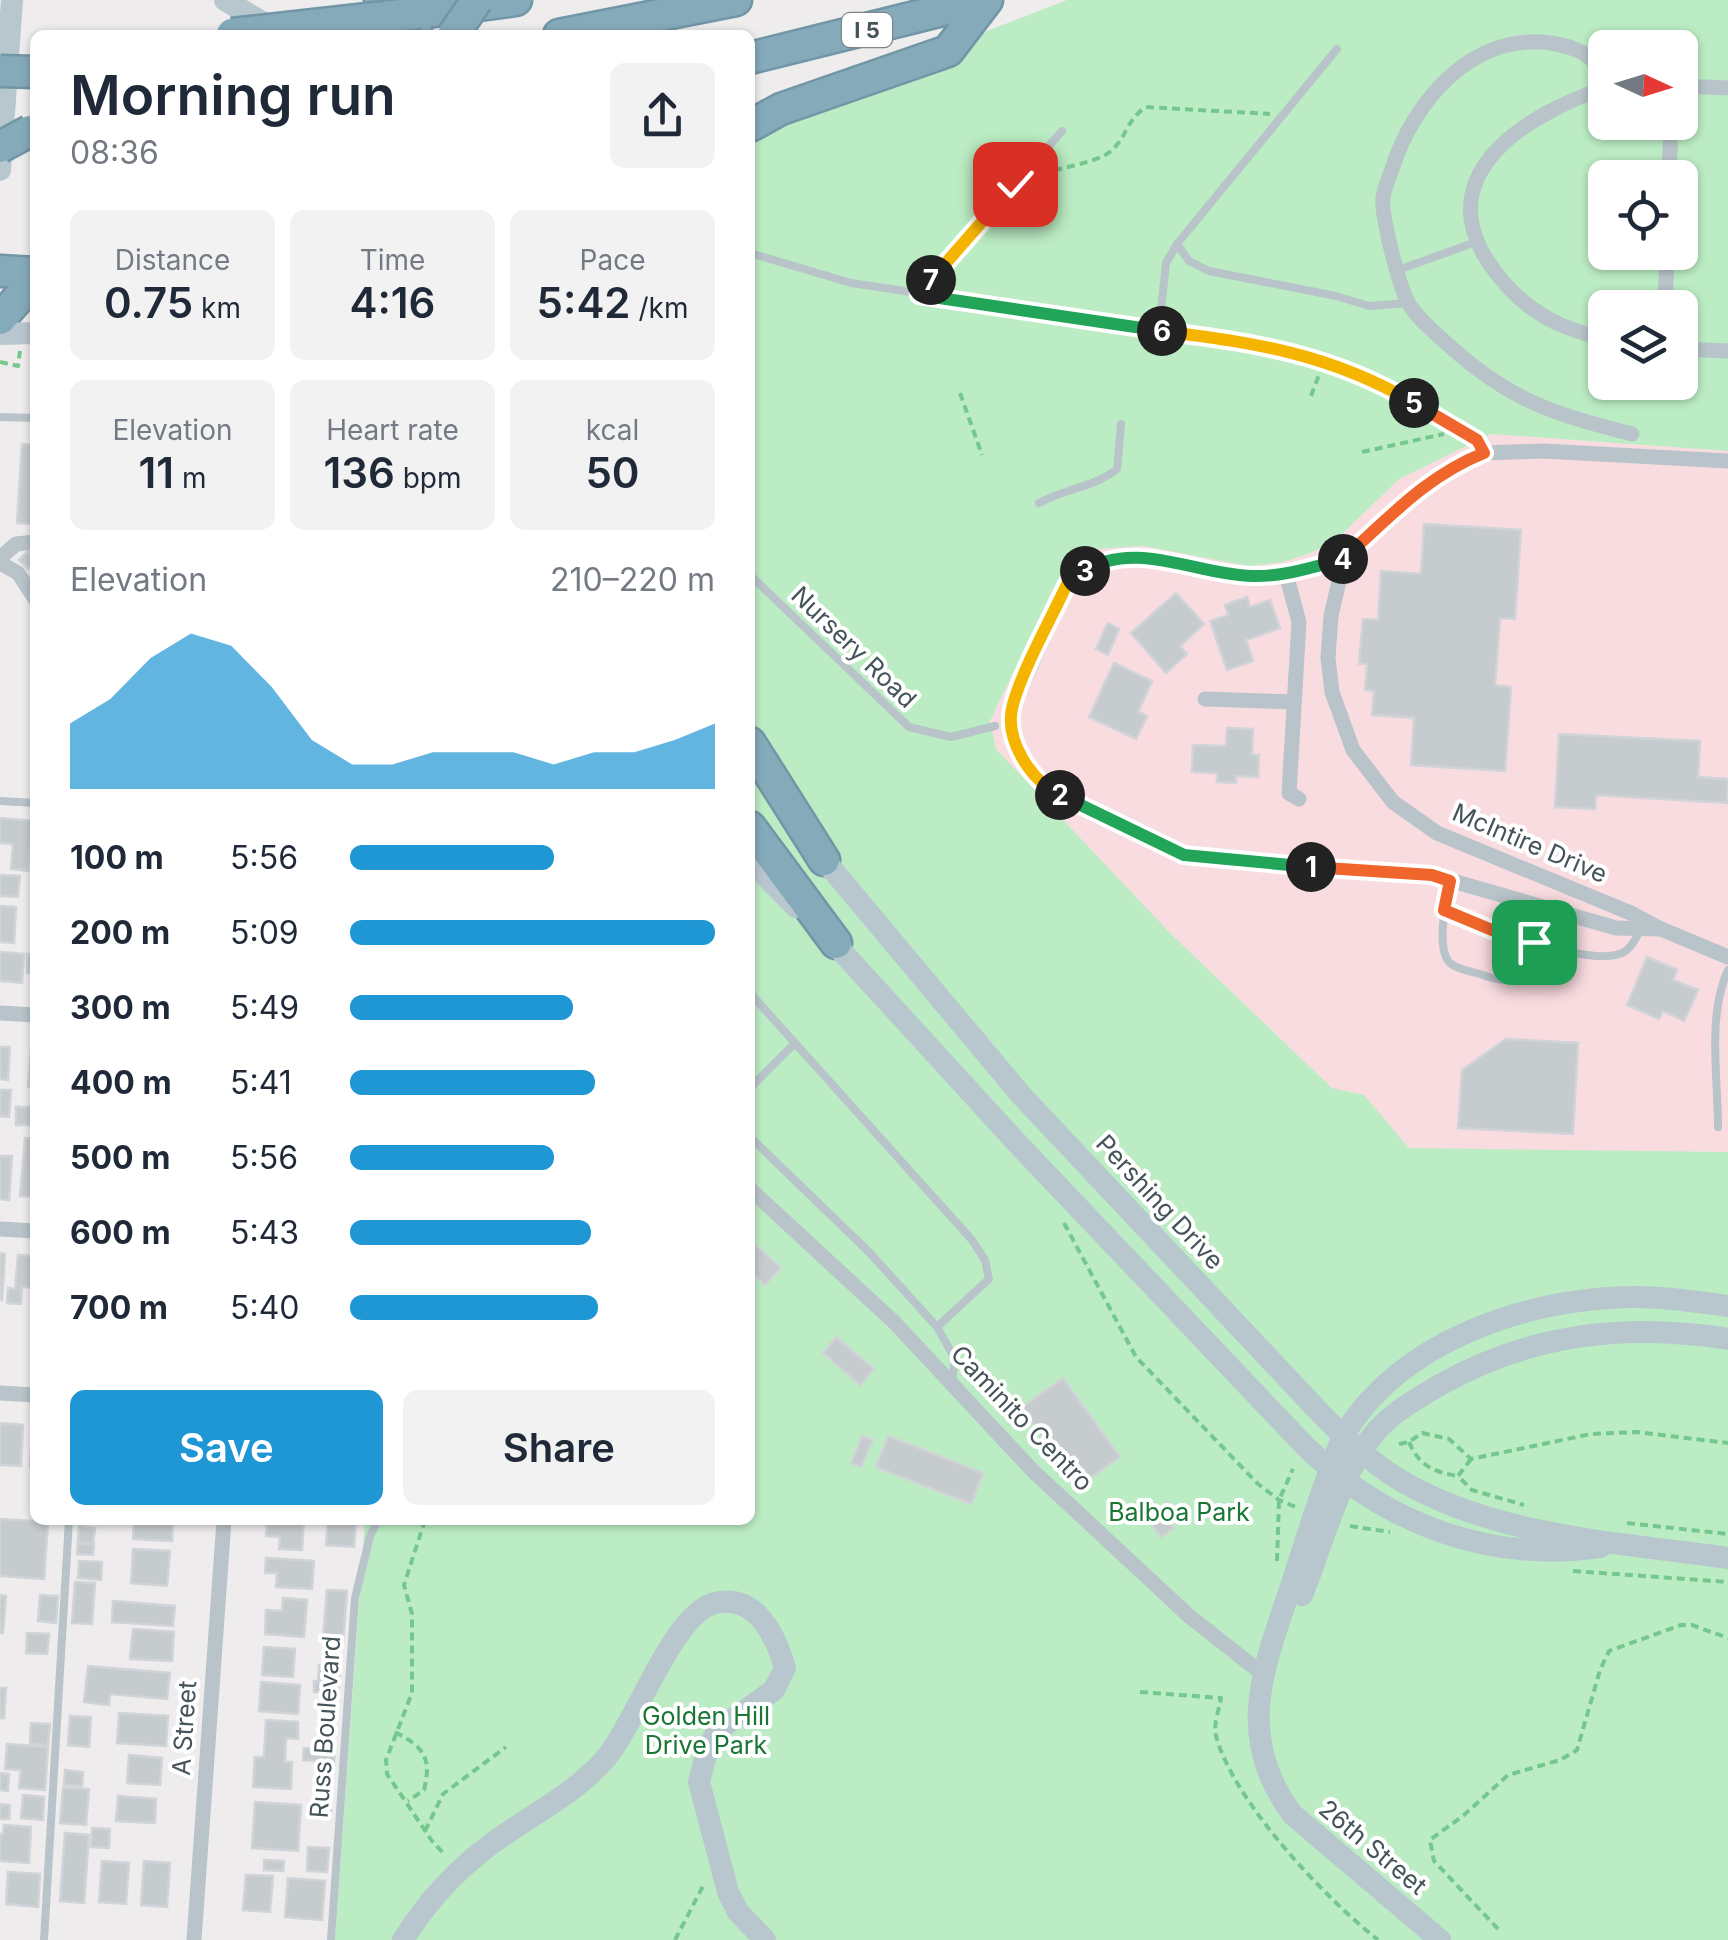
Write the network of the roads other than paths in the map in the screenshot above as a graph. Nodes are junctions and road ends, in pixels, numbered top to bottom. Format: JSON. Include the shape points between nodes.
{"nodes":[{"id":1,"x":12,"y":0,"type":"edge"},
{"id":2,"x":225,"y":0,"type":"edge"},
{"id":3,"x":380,"y":0,"type":"edge"},
{"id":4,"x":478,"y":0,"type":"edge"},
{"id":5,"x":516,"y":0,"type":"edge"},
{"id":6,"x":736,"y":0,"type":"edge"},
{"id":7,"x":985,"y":0,"type":"edge"},
{"id":8,"x":265,"y":30,"type":"edge"},
{"id":9,"x":275,"y":30,"type":"edge"},
{"id":10,"x":412,"y":30,"type":"edge"},
{"id":11,"x":457,"y":30,"type":"edge"},
{"id":12,"x":584,"y":30,"type":"edge"},
{"id":13,"x":1337,"y":49,"type":"dead end"},
{"id":14,"x":1588,"y":56,"type":"edge"},
{"id":15,"x":755,"y":57,"type":"edge"},
{"id":16,"x":0,"y":71,"type":"edge"},
{"id":17,"x":30,"y":72,"type":"edge"},
{"id":18,"x":1698,"y":87,"type":"edge"},
{"id":19,"x":1728,"y":88,"type":"edge"},
{"id":20,"x":1588,"y":94,"type":"edge"},
{"id":21,"x":782,"y":109,"type":"junction"},
{"id":22,"x":755,"y":113,"type":"edge"},
{"id":23,"x":755,"y":123,"type":"edge"},
{"id":24,"x":22,"y":131,"type":"edge"},
{"id":25,"x":1062,"y":131,"type":"dead end"},
{"id":26,"x":0,"y":147,"type":"edge"},
{"id":27,"x":0,"y":170,"type":"edge"},
{"id":28,"x":1476,"y":242,"type":"junction"},
{"id":29,"x":1178,"y":244,"type":"junction"},
{"id":30,"x":755,"y":254,"type":"edge"},
{"id":31,"x":1398,"y":270,"type":"junction"},
{"id":32,"x":0,"y":272,"type":"edge"},
{"id":33,"x":30,"y":275,"type":"edge"},
{"id":34,"x":30,"y":282,"type":"edge"},
{"id":35,"x":919,"y":295,"type":"junction"},
{"id":36,"x":1408,"y":303,"type":"junction"},
{"id":37,"x":0,"y":319,"type":"edge"},
{"id":38,"x":1159,"y":330,"type":"junction"},
{"id":39,"x":0,"y":334,"type":"edge"},
{"id":40,"x":30,"y":334,"type":"edge"},
{"id":41,"x":1588,"y":334,"type":"edge"},
{"id":42,"x":1698,"y":350,"type":"edge"},
{"id":43,"x":1728,"y":351,"type":"edge"},
{"id":44,"x":0,"y":417,"type":"edge"},
{"id":45,"x":30,"y":418,"type":"edge"},
{"id":46,"x":1121,"y":424,"type":"dead end"},
{"id":47,"x":1632,"y":434,"type":"dead end"},
{"id":48,"x":1484,"y":453,"type":"junction"},
{"id":49,"x":1728,"y":460,"type":"edge"},
{"id":50,"x":1039,"y":503,"type":"dead end"},
{"id":51,"x":30,"y":543,"type":"edge"},
{"id":52,"x":1344,"y":559,"type":"junction"},
{"id":53,"x":0,"y":561,"type":"edge"},
{"id":54,"x":1286,"y":574,"type":"junction"},
{"id":55,"x":755,"y":580,"type":"edge"},
{"id":56,"x":30,"y":591,"type":"edge"},
{"id":57,"x":1205,"y":699,"type":"dead end"},
{"id":58,"x":1294,"y":702,"type":"junction"},
{"id":59,"x":995,"y":726,"type":"dead end"},
{"id":60,"x":755,"y":751,"type":"edge"},
{"id":61,"x":755,"y":770,"type":"edge"},
{"id":62,"x":1299,"y":799,"type":"dead end"},
{"id":63,"x":0,"y":801,"type":"edge"},
{"id":64,"x":30,"y":803,"type":"edge"},
{"id":65,"x":755,"y":834,"type":"edge"},
{"id":66,"x":824,"y":860,"type":"junction"},
{"id":67,"x":755,"y":865,"type":"edge"},
{"id":68,"x":1450,"y":881,"type":"junction"},
{"id":69,"x":1444,"y":910,"type":"junction"},
{"id":70,"x":1641,"y":929,"type":"junction"},
{"id":71,"x":1661,"y":930,"type":"junction"},
{"id":72,"x":836,"y":942,"type":"junction"},
{"id":73,"x":1534,"y":942,"type":"junction"},
{"id":74,"x":1728,"y":957,"type":"edge"},
{"id":75,"x":1728,"y":970,"type":"edge"},
{"id":76,"x":755,"y":998,"type":"edge"},
{"id":77,"x":0,"y":1013,"type":"edge"},
{"id":78,"x":30,"y":1015,"type":"edge"},
{"id":79,"x":795,"y":1043,"type":"junction"},
{"id":80,"x":755,"y":1083,"type":"edge"},
{"id":81,"x":1718,"y":1127,"type":"dead end"},
{"id":82,"x":755,"y":1142,"type":"edge"},
{"id":83,"x":755,"y":1195,"type":"edge"},
{"id":84,"x":0,"y":1229,"type":"edge"},
{"id":85,"x":30,"y":1231,"type":"edge"},
{"id":86,"x":1728,"y":1306,"type":"edge"},
{"id":87,"x":937,"y":1327,"type":"junction"},
{"id":88,"x":1728,"y":1339,"type":"edge"},
{"id":89,"x":952,"y":1381,"type":"junction"},
{"id":90,"x":0,"y":1393,"type":"edge"},
{"id":91,"x":30,"y":1395,"type":"edge"},
{"id":92,"x":1343,"y":1436,"type":"junction"},
{"id":93,"x":1362,"y":1452,"type":"junction"},
{"id":94,"x":1338,"y":1476,"type":"junction"},
{"id":95,"x":69,"y":1525,"type":"edge"},
{"id":96,"x":224,"y":1525,"type":"edge"},
{"id":97,"x":376,"y":1525,"type":"edge"},
{"id":98,"x":1625,"y":1533,"type":"junction"},
{"id":99,"x":1728,"y":1558,"type":"edge"},
{"id":100,"x":1264,"y":1675,"type":"junction"},
{"id":101,"x":44,"y":1940,"type":"edge"},
{"id":102,"x":194,"y":1940,"type":"edge"},
{"id":103,"x":331,"y":1940,"type":"edge"},
{"id":104,"x":403,"y":1940,"type":"edge"},
{"id":105,"x":765,"y":1940,"type":"edge"},
{"id":106,"x":1440,"y":1940,"type":"edge"}],
"edges":[{"from":1,"to":27,"type":"main road"},
{"from":2,"to":9,"type":"main road"},
{"from":3,"to":10,"type":"highway"},
{"from":4,"to":11,"type":"highway","bridge":true},
{"from":5,"to":8,"type":"highway","bridge":true},
{"from":6,"to":12,"type":"highway"},
{"from":7,"to":15,"type":"highway","number":"I 5"},
{"from":7,"to":21,"type":"highway","via":[[948,51]]},
{"from":13,"to":29,"type":"lane"},
{"from":14,"to":31,"type":"street","via":[[1573,46],[1536,41],[1500,46],[1433,90],[1410,124],[1382,200]]},
{"from":16,"to":17,"type":"highway","bridge":true},
{"from":18,"to":19,"type":"street"},
{"from":20,"to":28,"type":"street","via":[[1534,119],[1490,156],[1470,202]]},
{"from":21,"to":22,"type":"highway"},
{"from":21,"to":23,"type":"highway"},
{"from":24,"to":26,"type":"highway","bridge":true},
{"from":25,"to":35,"type":"lane"},
{"from":28,"to":31,"type":"lane"},
{"from":28,"to":41,"type":"street","via":[[1526,305]]},
{"from":29,"to":36,"type":"lane","via":[[1189,262],[1210,271],[1369,306]]},
{"from":29,"to":38,"type":"lane","via":[[1166,263]]},
{"from":30,"to":35,"type":"lane"},
{"from":31,"to":36,"type":"street"},
{"from":32,"to":33,"type":"highway"},
{"from":34,"to":37,"type":"highway"},
{"from":35,"to":38,"type":"lane"},
{"from":36,"to":47,"type":"street","via":[[1473,367],[1524,400]]},
{"from":38,"to":48,"type":"lane","via":[[1302,354],[1376,381],[1477,440]]},
{"from":39,"to":40,"type":"main road"},
{"from":42,"to":43,"type":"street"},
{"from":44,"to":45,"type":"lane"},
{"from":46,"to":50,"type":"lane","via":[[1117,469]]},
{"from":48,"to":49,"type":"street"},
{"from":48,"to":52,"type":"street","via":[[1438,475]]},
{"from":51,"to":53,"type":"street","via":[[16,544]]},
{"from":52,"to":54,"type":"street"},
{"from":52,"to":71,"type":"street","name":"McIntire Drive","via":[[1331,616],[1332,692],[1353,750],[1392,802],[1437,833]]},
{"from":53,"to":56,"type":"street"},
{"from":54,"to":58,"type":"street","via":[[1299,622]]},
{"from":54,"to":68,"type":"street","via":[[1214,573],[1143,557],[1100,561],[1068,582],[1012,708],[1016,748],[1042,786],[1184,855]]},
{"from":55,"to":59,"type":"lane","name":"Nursery Road","via":[[909,727],[951,737]]},
{"from":57,"to":58,"type":"street"},
{"from":58,"to":62,"type":"street","via":[[1289,793]]},
{"from":60,"to":66,"type":"highway"},
{"from":61,"to":66,"type":"main road","name":"Pershing Drive"},
{"from":63,"to":64,"type":"lane"},
{"from":65,"to":72,"type":"highway"},
{"from":66,"to":92,"type":"main road","name":"Pershing Drive","via":[[1021,1095]]},
{"from":67,"to":72,"type":"main road","name":"Pershing Drive"},
{"from":68,"to":69,"type":"lane"},
{"from":68,"to":70,"type":"street","via":[[1616,928]]},
{"from":69,"to":73,"type":"lane"},
{"from":69,"to":73,"type":"lane","via":[[1443,945],[1453,966],[1496,980],[1520,979]]},
{"from":70,"to":71,"type":"street"},
{"from":70,"to":73,"type":"lane","via":[[1628,950],[1615,956]]},
{"from":71,"to":74,"type":"street","name":"McIntire Drive"},
{"from":72,"to":94,"type":"main road","name":"Pershing Drive","via":[[1017,1143]]},
{"from":75,"to":81,"type":"lane","via":[[1718,1006]]},
{"from":76,"to":79,"type":"lane"},
{"from":77,"to":78,"type":"street"},
{"from":79,"to":80,"type":"lane"},
{"from":79,"to":87,"type":"lane","via":[[985,1260],[989,1279]]},
{"from":82,"to":87,"type":"lane"},
{"from":83,"to":89,"type":"street","name":"Caminito Centro"},
{"from":84,"to":85,"type":"street"},
{"from":86,"to":92,"type":"main road","via":[[1637,1297],[1584,1300],[1504,1319],[1430,1351],[1392,1376]]},
{"from":87,"to":89,"type":"lane","via":[[955,1359]]},
{"from":88,"to":93,"type":"main road","via":[[1597,1332],[1518,1350],[1467,1370],[1402,1409]]},
{"from":89,"to":100,"type":"street","name":"Caminito Centro","via":[[1033,1471],[1189,1616]]},
{"from":90,"to":91,"type":"street"},
{"from":92,"to":93,"type":"main road","name":"Pershing Drive"},
{"from":92,"to":94,"type":"main road"},
{"from":93,"to":94,"type":"main road"},
{"from":93,"to":98,"type":"main road","name":"Pershing Drive","via":[[1392,1476],[1448,1504],[1522,1526]]},
{"from":94,"to":98,"type":"main road","name":"Pershing Drive","via":[[1419,1523],[1473,1544],[1567,1552]]},
{"from":94,"to":100,"type":"main road","name":"26th Street","via":[[1298,1607]]},
{"from":95,"to":101,"type":"lane"},
{"from":96,"to":102,"type":"street","name":"A Street"},
{"from":97,"to":103,"type":"lane","name":"Russ Boulevard","via":[[355,1598]]},
{"from":98,"to":99,"type":"main road","name":"Pershing Drive"},
{"from":100,"to":106,"type":"main road","name":"26th Street","via":[[1258,1728],[1274,1790],[1312,1834]]},
{"from":104,"to":105,"type":"main road","via":[[420,1913],[491,1844],[564,1798],[606,1758],[680,1630],[716,1603],[742,1606],[760,1617],[776,1638],[785,1668],[774,1690],[718,1730],[700,1782],[728,1892]]}]}
